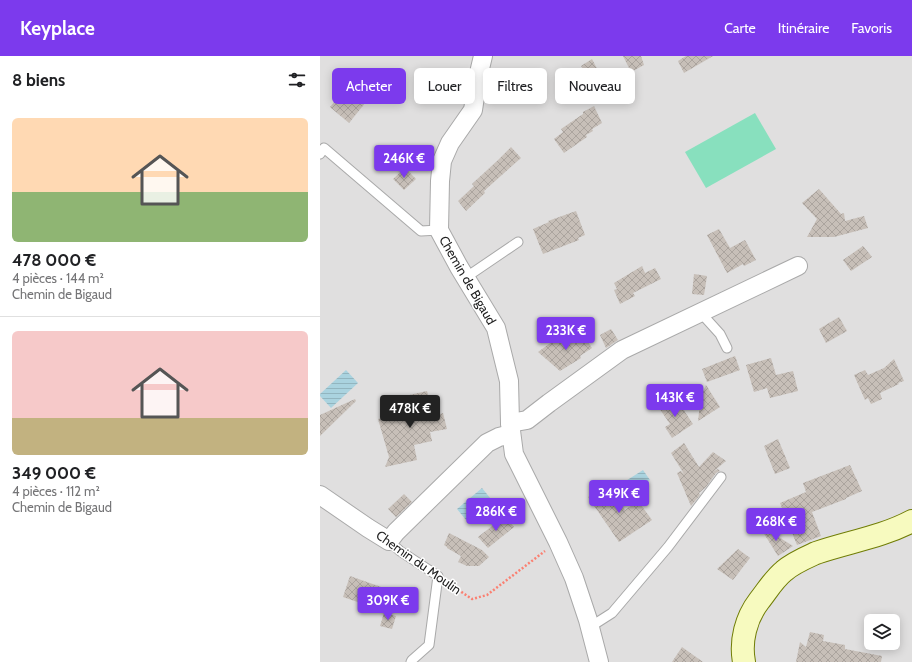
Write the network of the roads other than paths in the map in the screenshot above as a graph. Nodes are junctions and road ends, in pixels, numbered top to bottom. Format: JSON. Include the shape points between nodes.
{"nodes":[{"id":1,"x":483,"y":56,"type":"edge"},
{"id":2,"x":320,"y":154,"type":"edge"},
{"id":3,"x":439,"y":230,"type":"junction"},
{"id":4,"x":518,"y":242,"type":"dead end"},
{"id":5,"x":798,"y":266,"type":"dead end"},
{"id":6,"x":466,"y":278,"type":"junction"},
{"id":7,"x":701,"y":313,"type":"junction"},
{"id":8,"x":727,"y":348,"type":"dead end"},
{"id":9,"x":511,"y":428,"type":"junction"},
{"id":10,"x":721,"y":477,"type":"dead end"},
{"id":11,"x":320,"y":495,"type":"edge"},
{"id":12,"x":912,"y":521,"type":"edge"},
{"id":13,"x":389,"y":540,"type":"junction"},
{"id":14,"x":590,"y":627,"type":"junction"},
{"id":15,"x":411,"y":662,"type":"edge"},
{"id":16,"x":599,"y":662,"type":"edge"},
{"id":17,"x":744,"y":662,"type":"edge"}],
"edges":[{"from":1,"to":3,"type":"street","name":"Chemin de Bigaud","via":[[473,110],[450,143],[442,161]]},
{"from":2,"to":3,"type":"lane","via":[[324,148],[421,231]]},
{"from":3,"to":6,"type":"street","name":"Chemin de Bigaud"},
{"from":4,"to":6,"type":"lane"},
{"from":5,"to":7,"type":"street"},
{"from":6,"to":9,"type":"street","name":"Chemin de Bigaud","via":[[496,328],[509,381]]},
{"from":7,"to":8,"type":"lane","via":[[720,334]]},
{"from":7,"to":9,"type":"street","via":[[622,350],[527,420]]},
{"from":9,"to":13,"type":"street","via":[[487,443]]},
{"from":9,"to":14,"type":"street","name":"Chemin de Bigaud","via":[[514,454],[574,578]]},
{"from":10,"to":14,"type":"lane","via":[[668,547],[612,613]]},
{"from":11,"to":13,"type":"street","name":"Chemin du Moulin"},
{"from":12,"to":17,"type":"street","via":[[827,549],[785,570],[761,598],[748,621],[744,638]]},
{"from":13,"to":15,"type":"lane","name":"Chemin du Moulin","via":[[400,551],[438,576],[429,645]]},
{"from":14,"to":16,"type":"street","name":"Chemin de Bigaud"}]}
